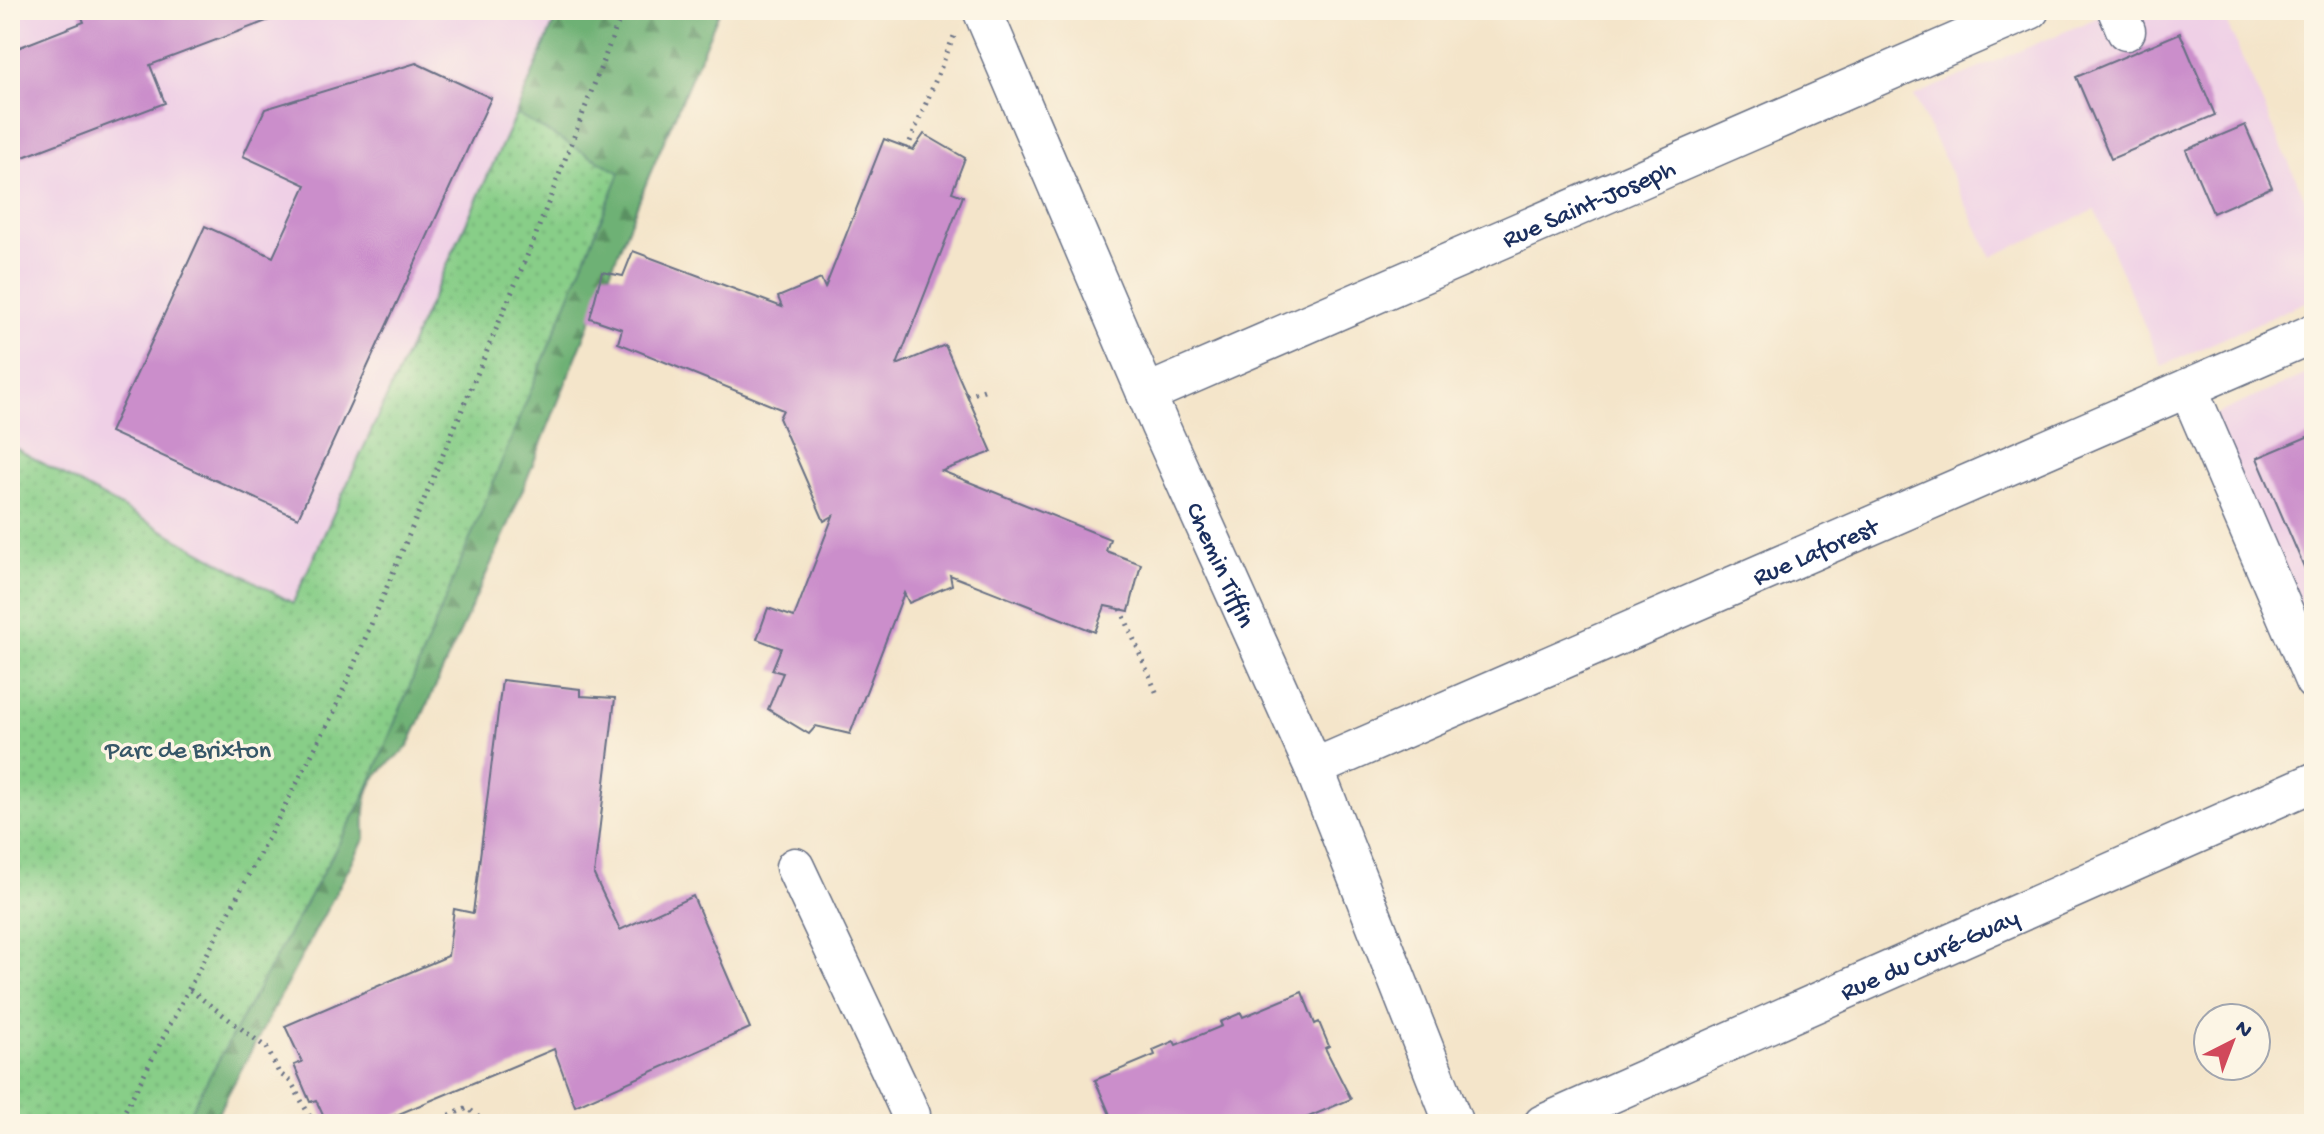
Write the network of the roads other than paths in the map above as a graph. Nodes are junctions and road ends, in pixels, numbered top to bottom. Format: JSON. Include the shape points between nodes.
{"nodes":[{"id":1,"x":982,"y":10,"type":"edge"},
{"id":2,"x":2030,"y":10,"type":"edge"},
{"id":3,"x":2314,"y":333,"type":"edge"},
{"id":4,"x":2188,"y":388,"type":"junction"},
{"id":5,"x":1146,"y":394,"type":"junction"},
{"id":6,"x":2314,"y":681,"type":"edge"},
{"id":7,"x":1314,"y":768,"type":"junction"},
{"id":8,"x":2314,"y":782,"type":"edge"},
{"id":9,"x":795,"y":867,"type":"dead end"},
{"id":10,"x":911,"y":1124,"type":"edge"},
{"id":11,"x":1454,"y":1124,"type":"edge"},
{"id":12,"x":1543,"y":1124,"type":"edge"}],
"edges":[{"from":1,"to":5,"type":"street","name":"Chemin Tiffin"},
{"from":2,"to":5,"type":"street","name":"Rue Saint-Joseph"},
{"from":3,"to":4,"type":"street","name":"Rue Laforest"},
{"from":4,"to":6,"type":"street"},
{"from":4,"to":7,"type":"street","name":"Rue Laforest"},
{"from":5,"to":7,"type":"street","name":"Chemin Tiffin"},
{"from":7,"to":11,"type":"street","name":"Chemin Tiffin"},
{"from":8,"to":12,"type":"street","name":"Rue du Curé-Guay"},
{"from":9,"to":10,"type":"street"}]}
